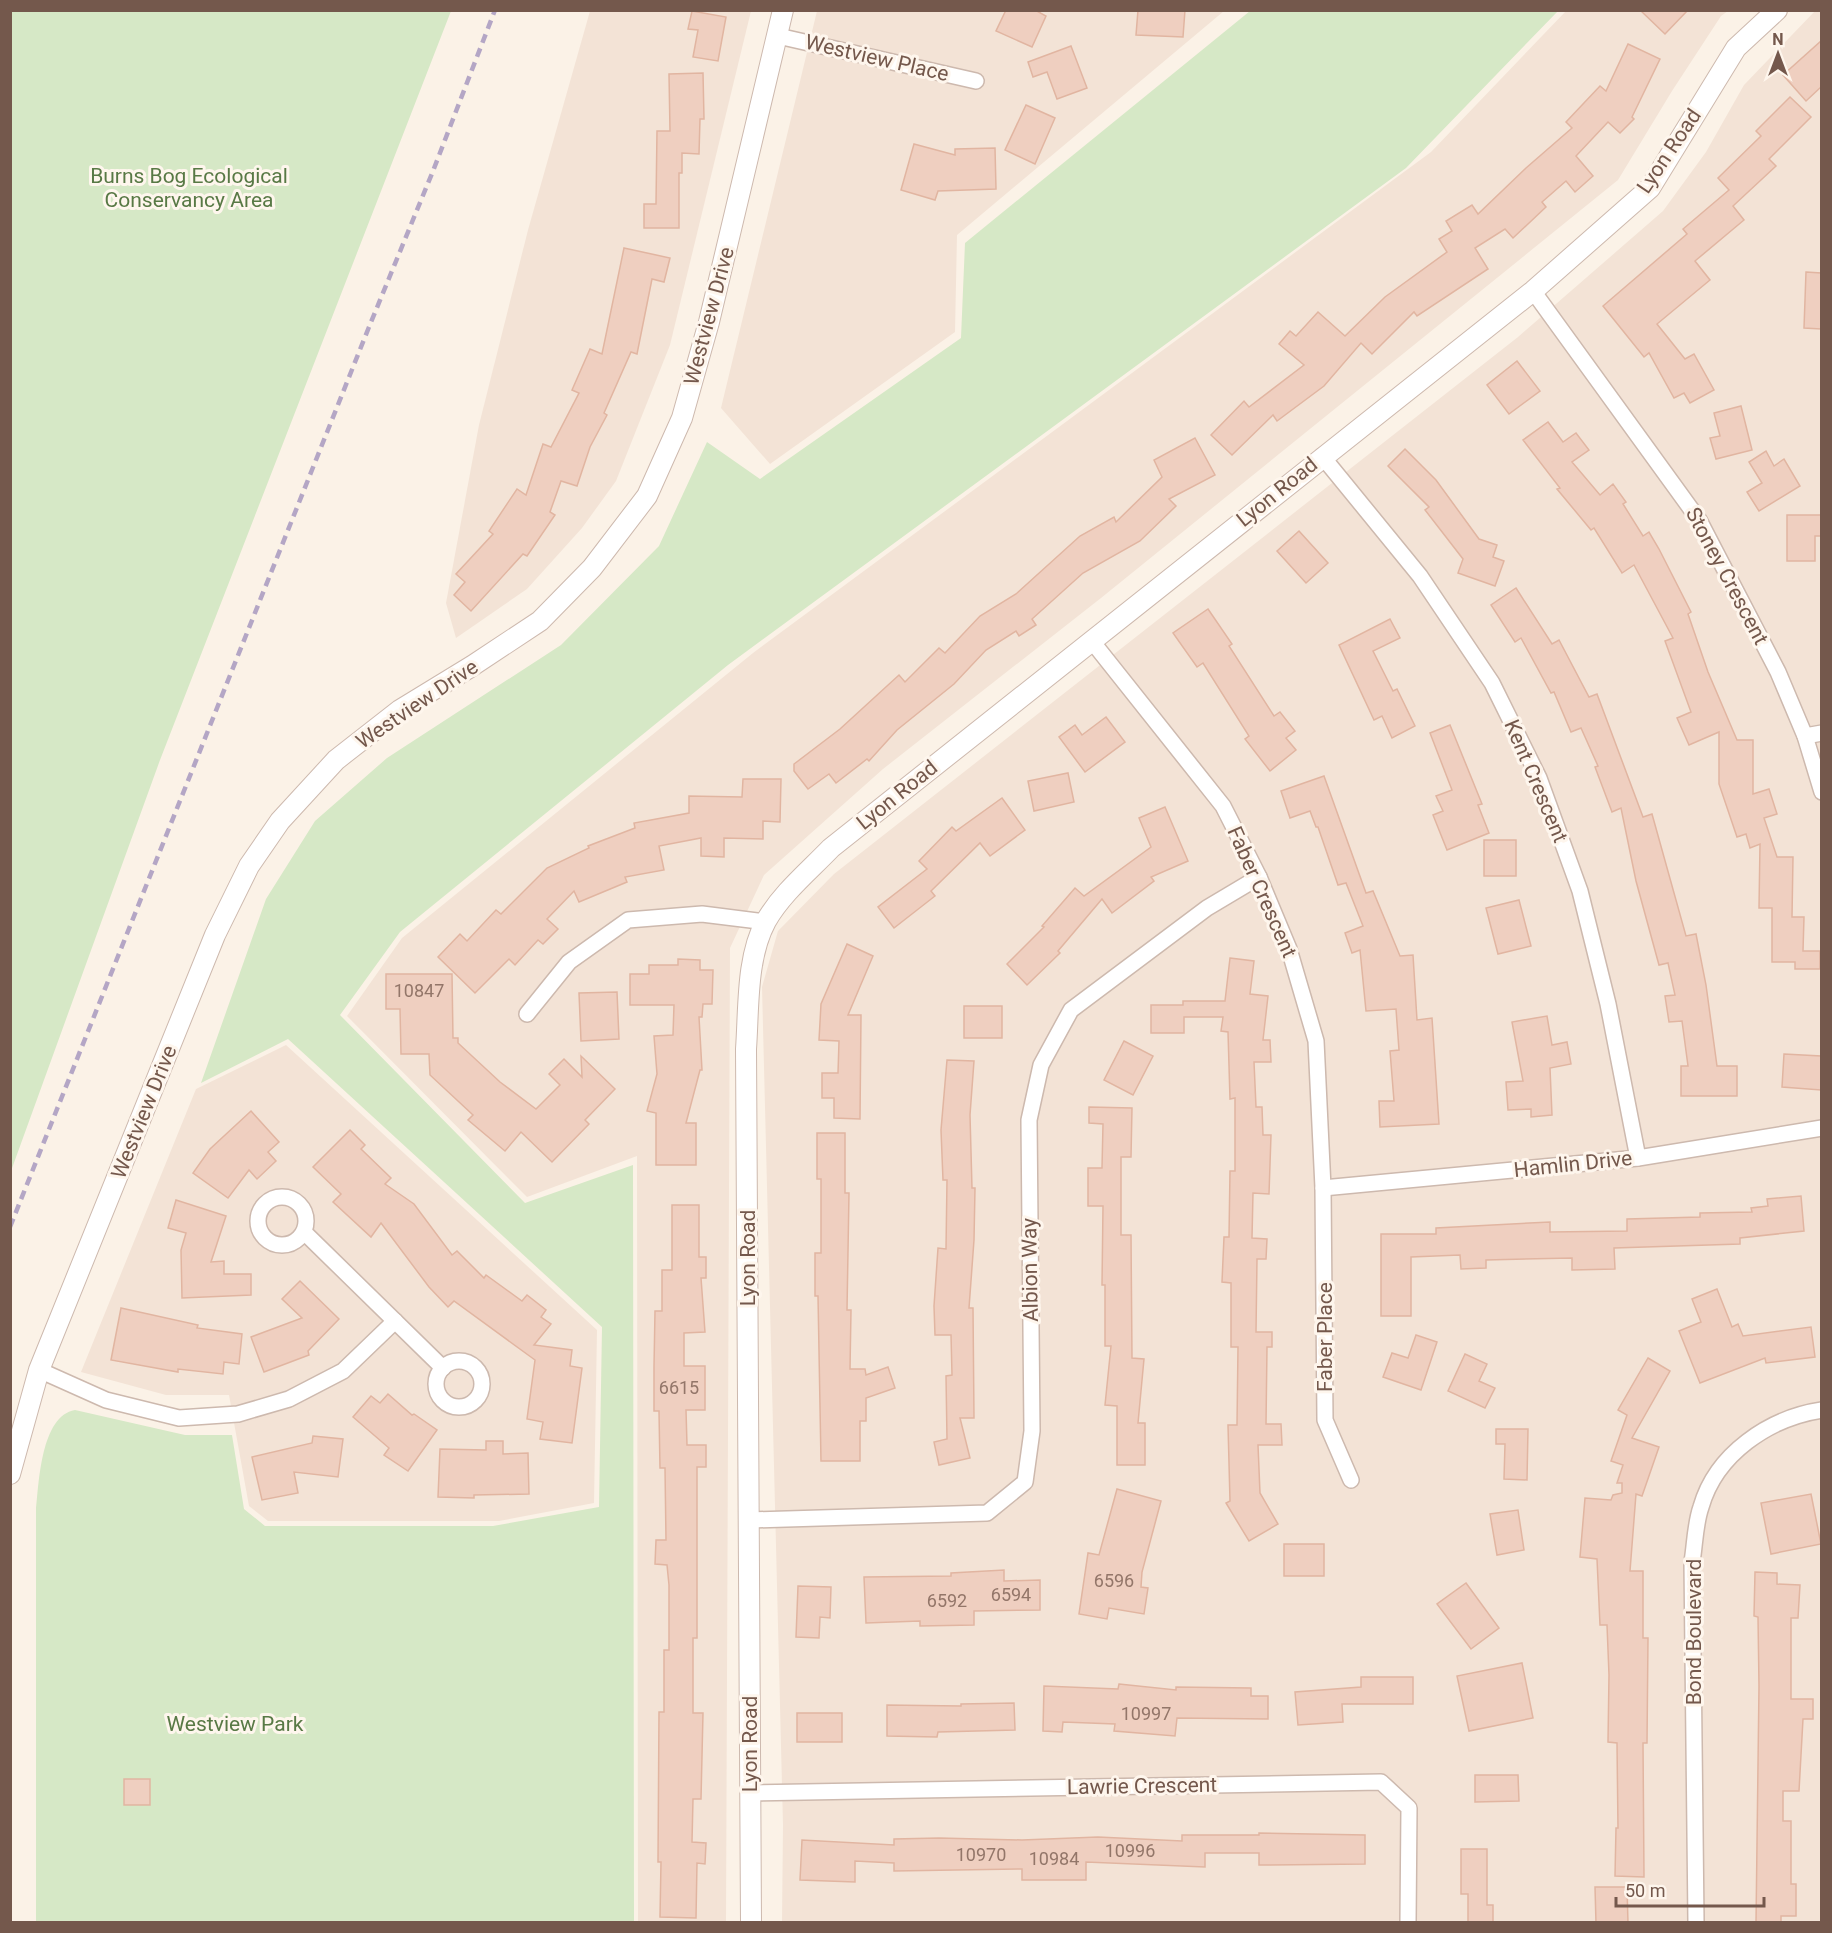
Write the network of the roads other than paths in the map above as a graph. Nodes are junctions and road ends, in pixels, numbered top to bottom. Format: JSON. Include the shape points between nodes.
{"nodes":[{"id":1,"x":783,"y":10,"type":"edge"},
{"id":2,"x":1777,"y":10,"type":"edge"},
{"id":3,"x":778,"y":36,"type":"junction"},
{"id":4,"x":976,"y":81,"type":"dead end"},
{"id":5,"x":1533,"y":291,"type":"junction"},
{"id":6,"x":1322,"y":456,"type":"junction"},
{"id":7,"x":1091,"y":640,"type":"junction"},
{"id":8,"x":1821,"y":733,"type":"edge"},
{"id":9,"x":1805,"y":736,"type":"junction"},
{"id":10,"x":1821,"y":792,"type":"edge"},
{"id":11,"x":1259,"y":877,"type":"junction"},
{"id":12,"x":766,"y":922,"type":"junction"},
{"id":13,"x":527,"y":1014,"type":"dead end"},
{"id":14,"x":1821,"y":1128,"type":"edge"},
{"id":15,"x":1638,"y":1158,"type":"junction"},
{"id":16,"x":1323,"y":1188,"type":"junction"},
{"id":17,"x":304,"y":1233,"type":"dead end"},
{"id":18,"x":395,"y":1321,"type":"junction"},
{"id":19,"x":443,"y":1368,"type":"dead end"},
{"id":20,"x":39,"y":1370,"type":"junction"},
{"id":21,"x":1821,"y":1410,"type":"edge"},
{"id":22,"x":10,"y":1474,"type":"edge"},
{"id":23,"x":1351,"y":1480,"type":"dead end"},
{"id":24,"x":750,"y":1520,"type":"junction"},
{"id":25,"x":749,"y":1793,"type":"junction"},
{"id":26,"x":751,"y":1923,"type":"edge"},
{"id":27,"x":1408,"y":1923,"type":"edge"},
{"id":28,"x":1696,"y":1923,"type":"edge"}],
"edges":[{"from":1,"to":3,"type":"street","name":"Westview Drive"},
{"from":2,"to":5,"type":"street","name":"Lyon Road","via":[[1736,48],[1650,188]]},
{"from":3,"to":4,"type":"street","name":"Westview Place"},
{"from":3,"to":20,"type":"street","name":"Westview Drive","via":[[685,407],[647,496],[592,568],[540,621],[400,710],[336,760],[273,830],[249,866],[215,935]]},
{"from":5,"to":6,"type":"street","name":"Lyon Road"},
{"from":5,"to":9,"type":"street","name":"Stoney Crescent","via":[[1699,520],[1778,672]]},
{"from":6,"to":7,"type":"street","name":"Lyon Road"},
{"from":6,"to":15,"type":"street","name":"Kent Crescent","via":[[1420,576],[1492,683],[1539,778],[1581,891]]},
{"from":7,"to":11,"type":"street","name":"Faber Crescent","via":[[1223,806]]},
{"from":7,"to":12,"type":"street","name":"Lyon Road","via":[[831,848],[782,899]]},
{"from":8,"to":9,"type":"street"},
{"from":9,"to":10,"type":"street","name":"Stoney Crescent"},
{"from":11,"to":16,"type":"street","name":"Faber Crescent","via":[[1289,949],[1316,1041]]},
{"from":11,"to":24,"type":"street","name":"Albion Way","via":[[1207,908],[1071,1010],[1041,1065],[1029,1120],[1032,1431],[1025,1482],[987,1513]]},
{"from":12,"to":13,"type":"street","via":[[702,914],[628,920],[569,962]]},
{"from":12,"to":24,"type":"street","name":"Lyon Road","via":[[752,962],[746,1049]]},
{"from":14,"to":15,"type":"street","name":"Hamlin Drive"},
{"from":15,"to":16,"type":"street","name":"Hamlin Drive"},
{"from":16,"to":23,"type":"street","name":"Faber Place","via":[[1325,1420]]},
{"from":17,"to":18,"type":"street"},
{"from":18,"to":19,"type":"street"},
{"from":18,"to":20,"type":"street","via":[[343,1371],[289,1399],[238,1414],[179,1418],[106,1400]]},
{"from":20,"to":22,"type":"street","name":"Westview Drive"},
{"from":21,"to":28,"type":"street","name":"Bond Boulevard","via":[[1801,1413],[1748,1439],[1717,1470],[1701,1506],[1692,1562]]},
{"from":24,"to":25,"type":"street","name":"Lyon Road"},
{"from":25,"to":26,"type":"street","name":"Lyon Road"},
{"from":25,"to":27,"type":"street","name":"Lawrie Crescent","via":[[1381,1782],[1409,1808]]}]}
